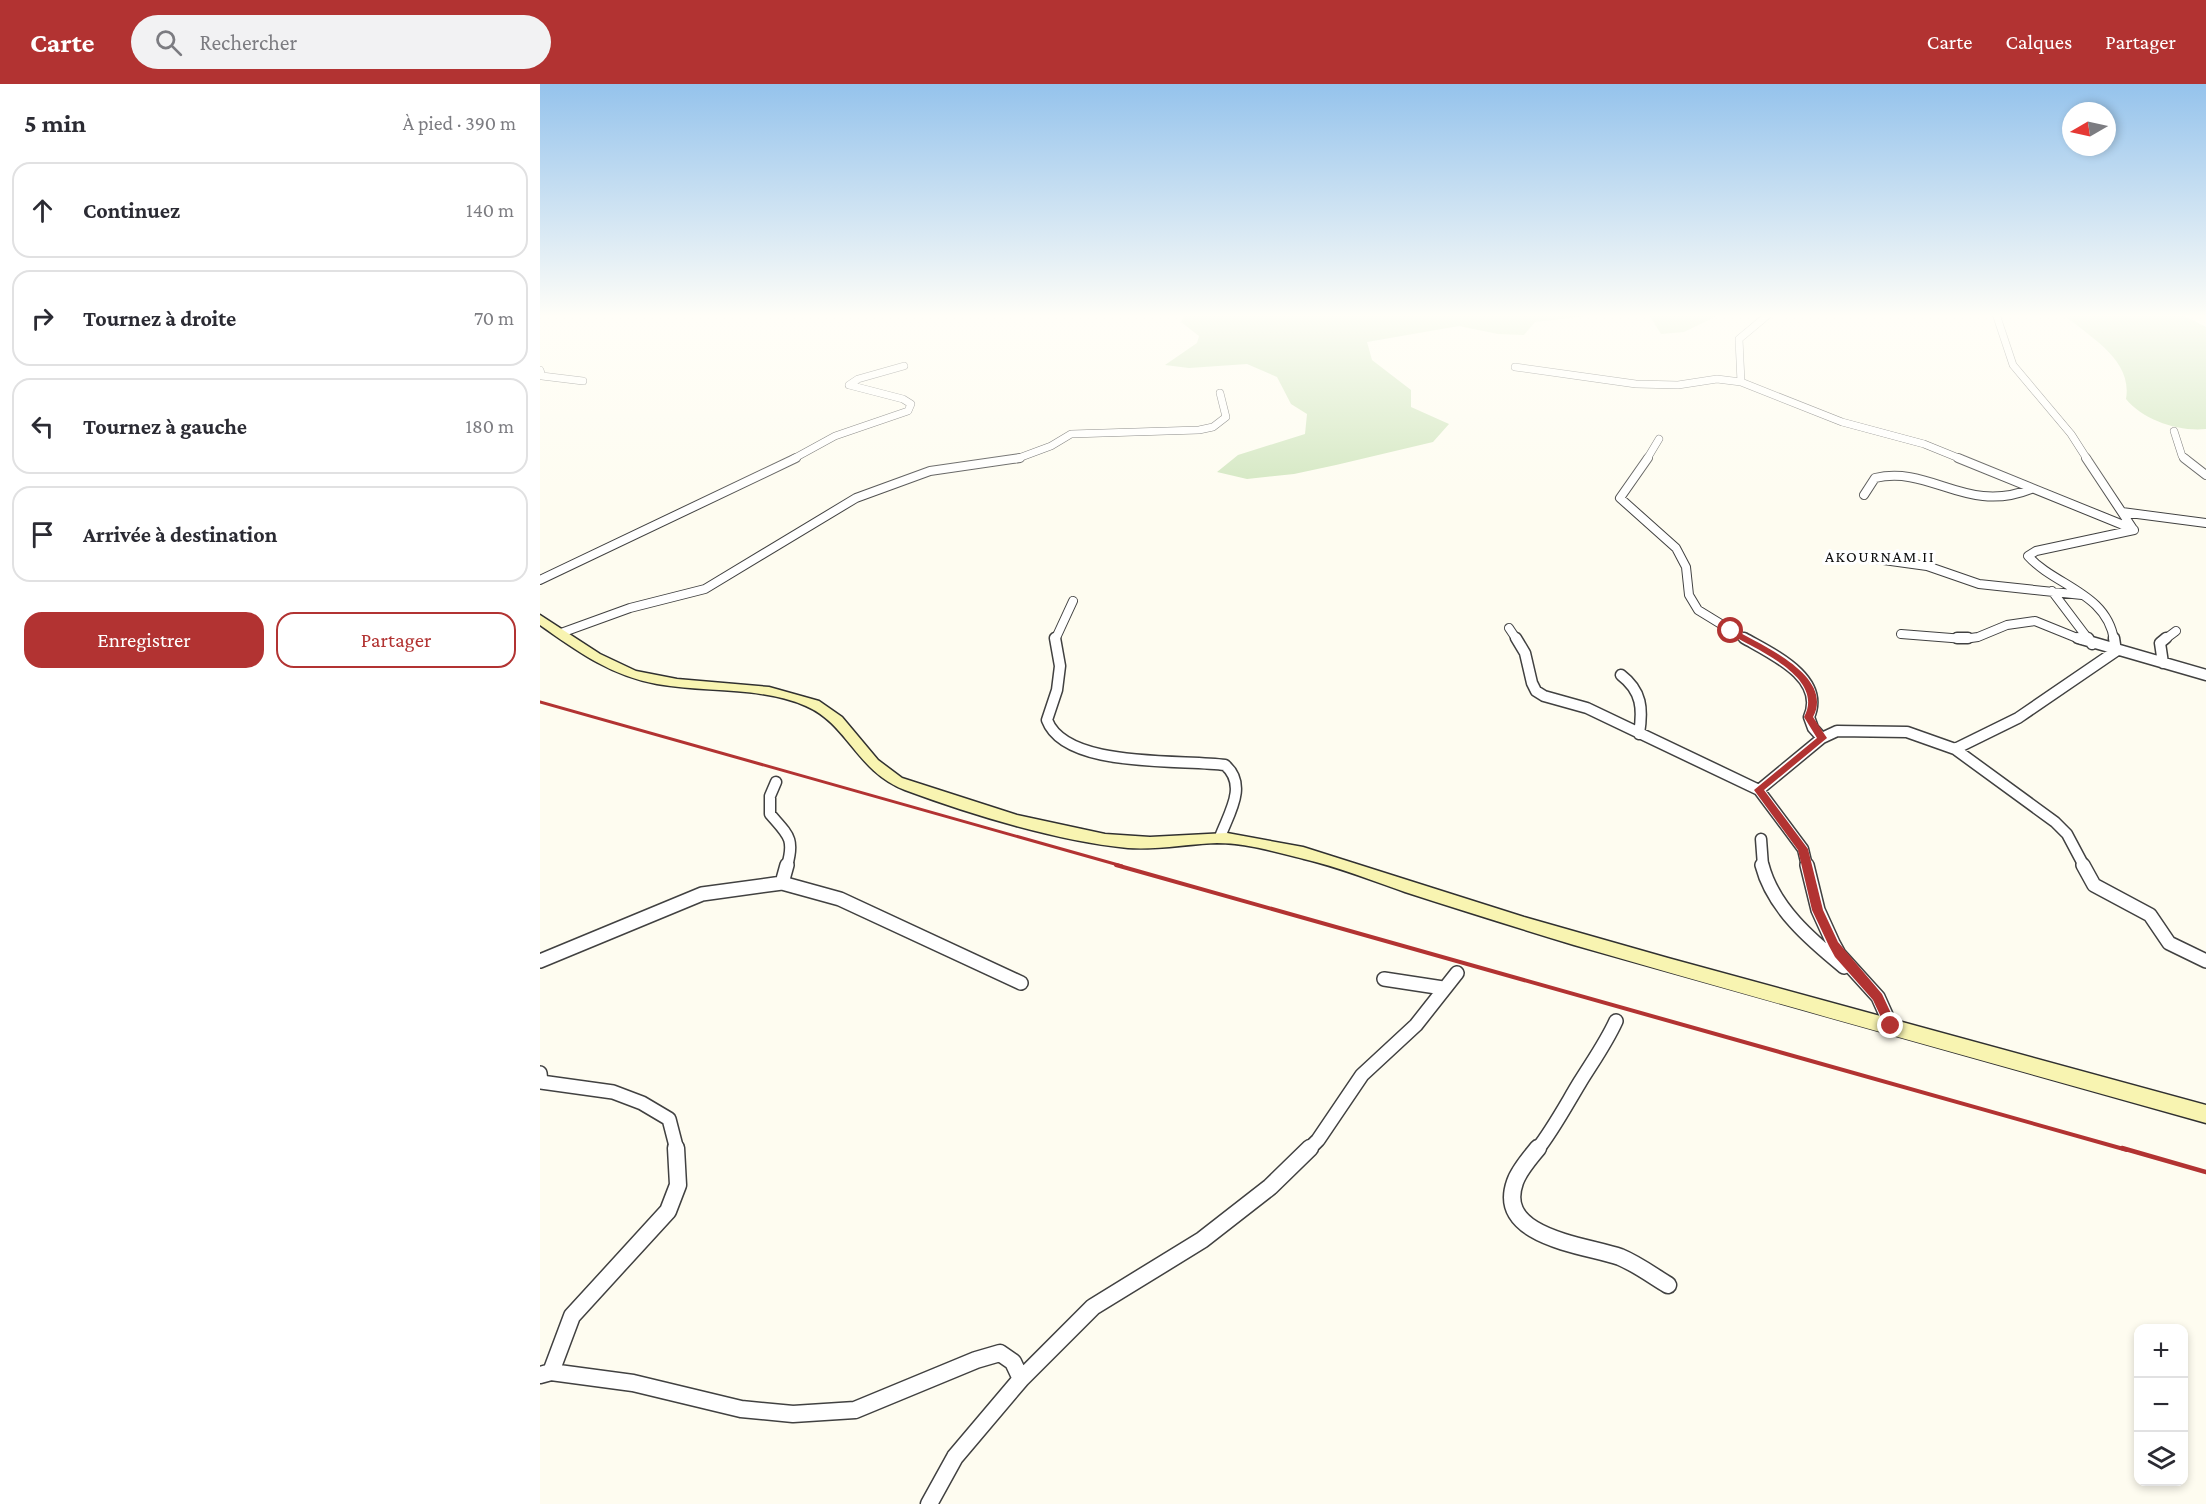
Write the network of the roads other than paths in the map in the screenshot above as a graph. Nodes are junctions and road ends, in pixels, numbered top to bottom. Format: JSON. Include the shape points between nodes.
{"nodes":[{"id":1,"x":578,"y":380,"type":"edge"},
{"id":2,"x":858,"y":380,"type":"edge"},
{"id":3,"x":1604,"y":380,"type":"edge"},
{"id":4,"x":1709,"y":380,"type":"edge"},
{"id":5,"x":1727,"y":380,"type":"edge"},
{"id":6,"x":2026,"y":380,"type":"edge"},
{"id":7,"x":584,"y":381,"type":"dead end"},
{"id":8,"x":1741,"y":382,"type":"joint"},
{"id":9,"x":1220,"y":393,"type":"dead end"},
{"id":10,"x":2174,"y":431,"type":"dead end"},
{"id":11,"x":1659,"y":439,"type":"dead end"},
{"id":12,"x":2206,"y":475,"type":"edge"},
{"id":13,"x":2031,"y":489,"type":"junction"},
{"id":14,"x":1864,"y":495,"type":"dead end"},
{"id":15,"x":2122,"y":512,"type":"junction"},
{"id":16,"x":2206,"y":523,"type":"edge"},
{"id":17,"x":2134,"y":530,"type":"junction"},
{"id":18,"x":1869,"y":558,"type":"dead end"},
{"id":19,"x":540,"y":580,"type":"edge"},
{"id":20,"x":2052,"y":591,"type":"junction"},
{"id":21,"x":2085,"y":596,"type":"junction"},
{"id":22,"x":1074,"y":601,"type":"dead end"},
{"id":23,"x":540,"y":619,"type":"edge"},
{"id":24,"x":1509,"y":628,"type":"dead end"},
{"id":25,"x":2176,"y":631,"type":"dead end"},
{"id":26,"x":561,"y":633,"type":"junction"},
{"id":27,"x":1901,"y":634,"type":"dead end"},
{"id":28,"x":2092,"y":644,"type":"junction"},
{"id":29,"x":2116,"y":651,"type":"junction"},
{"id":30,"x":2190,"y":662,"type":"dead end"},
{"id":31,"x":2163,"y":663,"type":"junction"},
{"id":32,"x":2206,"y":669,"type":"edge"},
{"id":33,"x":1621,"y":675,"type":"dead end"},
{"id":34,"x":2206,"y":675,"type":"edge"},
{"id":35,"x":1639,"y":734,"type":"junction"},
{"id":36,"x":1822,"y":738,"type":"junction"},
{"id":37,"x":1955,"y":748,"type":"junction"},
{"id":38,"x":776,"y":782,"type":"dead end"},
{"id":39,"x":1759,"y":790,"type":"junction"},
{"id":40,"x":1220,"y":837,"type":"junction"},
{"id":41,"x":1761,"y":839,"type":"dead end"},
{"id":42,"x":782,"y":883,"type":"junction"},
{"id":43,"x":540,"y":961,"type":"edge"},
{"id":44,"x":2206,"y":961,"type":"edge"},
{"id":45,"x":1457,"y":973,"type":"dead end"},
{"id":46,"x":1384,"y":979,"type":"dead end"},
{"id":47,"x":1861,"y":980,"type":"junction"},
{"id":48,"x":1021,"y":983,"type":"dead end"},
{"id":49,"x":1443,"y":988,"type":"junction"},
{"id":50,"x":1616,"y":1021,"type":"dead end"},
{"id":51,"x":1891,"y":1026,"type":"junction"},
{"id":52,"x":540,"y":1073,"type":"edge"},
{"id":53,"x":2206,"y":1114,"type":"edge"},
{"id":54,"x":1668,"y":1285,"type":"dead end"},
{"id":55,"x":545,"y":1374,"type":"edge"},
{"id":56,"x":1021,"y":1379,"type":"junction"},
{"id":57,"x":929,"y":1504,"type":"edge"}],
"edges":[{"from":1,"to":7,"type":"street"},
{"from":2,"to":19,"type":"street","via":[[849,386],[903,399],[911,404],[908,411],[835,435],[823,445],[695,508]]},
{"from":3,"to":4,"type":"street","via":[[1678,385]]},
{"from":5,"to":8,"type":"street"},
{"from":6,"to":15,"type":"street","via":[[2071,434]]},
{"from":8,"to":13,"type":"street","via":[[1842,422],[1931,447]]},
{"from":9,"to":26,"type":"street","via":[[1226,417],[1214,427],[1071,434],[1014,460],[930,471],[856,498],[705,589],[630,608]]},
{"from":10,"to":12,"type":"street","via":[[2182,456]]},
{"from":11,"to":36,"type":"street","via":[[1620,498],[1656,524],[1683,558],[1688,597],[1695,607],[1769,651],[1802,677],[1814,698],[1809,717]]},
{"from":13,"to":14,"type":"street","via":[[2004,499],[1990,498],[1886,475],[1875,478]]},
{"from":13,"to":17,"type":"street"},
{"from":15,"to":16,"type":"street"},
{"from":15,"to":17,"type":"street"},
{"from":17,"to":21,"type":"street","via":[[2028,556]]},
{"from":18,"to":20,"type":"street","via":[[1927,566],[1979,584]]},
{"from":20,"to":21,"type":"street"},
{"from":20,"to":28,"type":"street"},
{"from":21,"to":29,"type":"street","via":[[2107,620],[2116,639]]},
{"from":22,"to":40,"type":"street","via":[[1054,640],[1060,666],[1048,715],[1053,733],[1066,744],[1088,752],[1225,765],[1233,771],[1238,787]]},
{"from":23,"to":26,"type":"street"},
{"from":24,"to":35,"type":"street","via":[[1525,653],[1536,691],[1556,701],[1587,708]]},
{"from":25,"to":31,"type":"street","via":[[2160,643]]},
{"from":26,"to":40,"type":"street","via":[[613,667],[634,675],[690,685],[754,689],[812,703],[842,724],[861,753],[898,782],[984,810],[1082,835],[1128,842],[1172,843]]},
{"from":27,"to":28,"type":"street","via":[[1964,639],[2007,625],[2035,621]]},
{"from":28,"to":29,"type":"street"},
{"from":29,"to":31,"type":"street"},
{"from":29,"to":37,"type":"street","via":[[2018,718]]},
{"from":30,"to":32,"type":"street"},
{"from":31,"to":34,"type":"street"},
{"from":33,"to":35,"type":"street","via":[[1635,685],[1644,704]]},
{"from":35,"to":39,"type":"street"},
{"from":36,"to":37,"type":"street","via":[[1846,730],[1893,730]]},
{"from":36,"to":39,"type":"street"},
{"from":37,"to":44,"type":"street","via":[[2061,828],[2094,885],[2144,910],[2169,943]]},
{"from":38,"to":42,"type":"street","via":[[770,796],[770,814],[790,837],[792,848]]},
{"from":39,"to":47,"type":"street","via":[[1798,840],[1818,910],[1839,954]]},
{"from":40,"to":51,"type":"street","via":[[1349,865],[1588,943]]},
{"from":41,"to":47,"type":"street","via":[[1759,856],[1777,897],[1827,954]]},
{"from":42,"to":43,"type":"street","via":[[702,894]]},
{"from":42,"to":48,"type":"street","via":[[840,899]]},
{"from":45,"to":49,"type":"street"},
{"from":46,"to":49,"type":"street"},
{"from":47,"to":51,"type":"street","via":[[1878,997]]},
{"from":49,"to":56,"type":"street","via":[[1416,1025],[1362,1075],[1318,1140],[1270,1187],[1202,1240],[1093,1307]]},
{"from":50,"to":54,"type":"street","via":[[1553,1130],[1514,1183],[1513,1203],[1516,1215],[1533,1229],[1622,1258]]},
{"from":51,"to":53,"type":"street"},
{"from":52,"to":55,"type":"street","via":[[541,1082],[557,1087],[625,1093],[669,1119],[680,1185],[662,1220],[572,1316]]},
{"from":55,"to":56,"type":"street","via":[[633,1383],[741,1409],[794,1414],[855,1410],[1000,1353],[1013,1362]]},
{"from":56,"to":57,"type":"street","via":[[955,1457]]}]}
